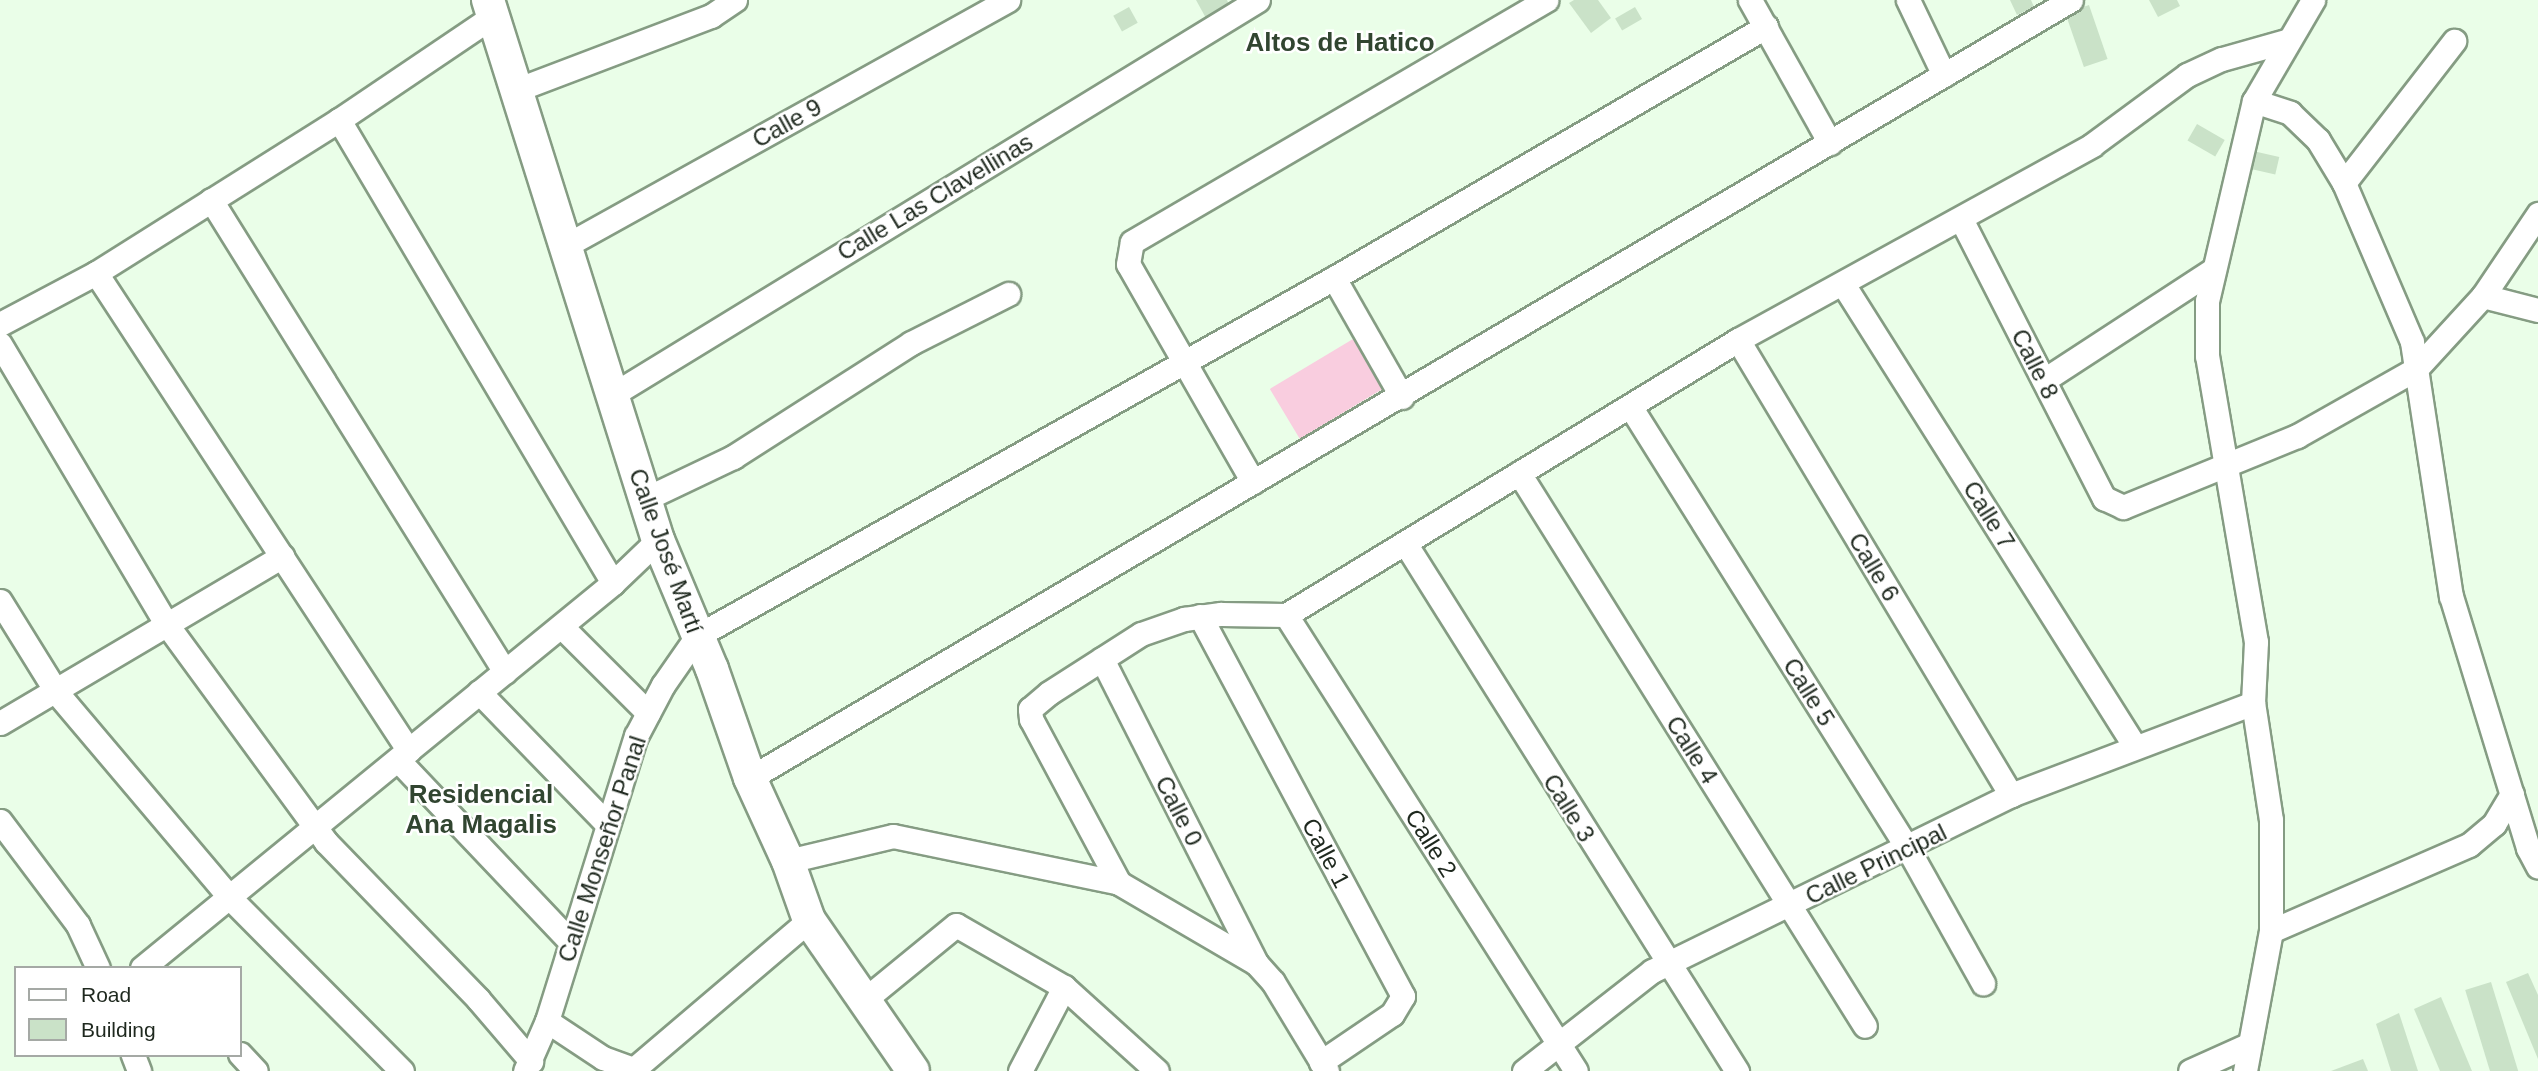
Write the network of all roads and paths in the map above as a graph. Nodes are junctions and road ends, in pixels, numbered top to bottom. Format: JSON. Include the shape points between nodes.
{"nodes":[{"id":1,"x":735,"y":0,"type":"edge"},
{"id":2,"x":1009,"y":0,"type":"edge"},
{"id":3,"x":1258,"y":0,"type":"edge"},
{"id":4,"x":1546,"y":0,"type":"edge"},
{"id":5,"x":1750,"y":0,"type":"edge"},
{"id":6,"x":1908,"y":0,"type":"edge"},
{"id":7,"x":2071,"y":0,"type":"edge"},
{"id":8,"x":2313,"y":0,"type":"edge"},
{"id":9,"x":490,"y":8,"type":"edge"},
{"id":10,"x":1766,"y":27,"type":"junction"},
{"id":11,"x":2286,"y":41,"type":"junction"},
{"id":12,"x":2454,"y":41,"type":"dead end"},
{"id":13,"x":1944,"y":75,"type":"junction"},
{"id":14,"x":516,"y":90,"type":"junction"},
{"id":15,"x":2254,"y":101,"type":"junction"},
{"id":16,"x":340,"y":120,"type":"junction"},
{"id":17,"x":1830,"y":143,"type":"junction"},
{"id":18,"x":2344,"y":183,"type":"junction"},
{"id":19,"x":211,"y":200,"type":"junction"},
{"id":20,"x":2538,"y":214,"type":"edge"},
{"id":21,"x":1961,"y":219,"type":"junction"},
{"id":22,"x":565,"y":246,"type":"junction"},
{"id":23,"x":2213,"y":270,"type":"junction"},
{"id":24,"x":96,"y":273,"type":"junction"},
{"id":25,"x":1334,"y":278,"type":"junction"},
{"id":26,"x":1843,"y":284,"type":"junction"},
{"id":27,"x":1008,"y":294,"type":"dead end"},
{"id":28,"x":2483,"y":296,"type":"junction"},
{"id":29,"x":2538,"y":310,"type":"edge"},
{"id":30,"x":0,"y":324,"type":"edge"},
{"id":31,"x":1738,"y":340,"type":"junction"},
{"id":32,"x":0,"y":344,"type":"edge"},
{"id":33,"x":1181,"y":363,"type":"junction"},
{"id":34,"x":2416,"y":369,"type":"junction"},
{"id":35,"x":2044,"y":380,"type":"junction"},
{"id":36,"x":612,"y":395,"type":"junction"},
{"id":37,"x":1402,"y":397,"type":"junction"},
{"id":38,"x":1630,"y":406,"type":"junction"},
{"id":39,"x":2225,"y":465,"type":"junction"},
{"id":40,"x":1519,"y":473,"type":"junction"},
{"id":41,"x":1253,"y":482,"type":"junction"},
{"id":42,"x":645,"y":499,"type":"junction"},
{"id":43,"x":658,"y":540,"type":"junction"},
{"id":44,"x":1405,"y":543,"type":"junction"},
{"id":45,"x":282,"y":556,"type":"junction"},
{"id":46,"x":613,"y":583,"type":"junction"},
{"id":47,"x":0,"y":601,"type":"edge"},
{"id":48,"x":1286,"y":615,"type":"junction"},
{"id":49,"x":1200,"y":616,"type":"junction"},
{"id":50,"x":166,"y":622,"type":"junction"},
{"id":51,"x":562,"y":626,"type":"junction"},
{"id":52,"x":697,"y":636,"type":"junction"},
{"id":53,"x":1102,"y":659,"type":"junction"},
{"id":54,"x":505,"y":671,"type":"junction"},
{"id":55,"x":479,"y":692,"type":"junction"},
{"id":56,"x":57,"y":693,"type":"junction"},
{"id":57,"x":2253,"y":703,"type":"junction"},
{"id":58,"x":648,"y":713,"type":"junction"},
{"id":59,"x":0,"y":723,"type":"edge"},
{"id":60,"x":2134,"y":745,"type":"junction"},
{"id":61,"x":403,"y":755,"type":"junction"},
{"id":62,"x":750,"y":778,"type":"junction"},
{"id":63,"x":2512,"y":794,"type":"junction"},
{"id":64,"x":2011,"y":795,"type":"junction"},
{"id":65,"x":0,"y":821,"type":"edge"},
{"id":66,"x":608,"y":825,"type":"junction"},
{"id":67,"x":316,"y":827,"type":"junction"},
{"id":68,"x":1908,"y":849,"type":"junction"},
{"id":69,"x":788,"y":861,"type":"junction"},
{"id":70,"x":2538,"y":867,"type":"edge"},
{"id":71,"x":1119,"y":883,"type":"junction"},
{"id":72,"x":230,"y":898,"type":"junction"},
{"id":73,"x":1791,"y":906,"type":"junction"},
{"id":74,"x":809,"y":920,"type":"junction"},
{"id":75,"x":2271,"y":931,"type":"junction"},
{"id":76,"x":571,"y":942,"type":"junction"},
{"id":77,"x":1256,"y":963,"type":"junction"},
{"id":78,"x":1666,"y":964,"type":"junction"},
{"id":79,"x":152,"y":965,"type":"edge"},
{"id":80,"x":97,"y":966,"type":"edge"},
{"id":81,"x":1983,"y":983,"type":"dead end"},
{"id":82,"x":1064,"y":987,"type":"junction"},
{"id":83,"x":863,"y":1001,"type":"junction"},
{"id":84,"x":547,"y":1021,"type":"junction"},
{"id":85,"x":1865,"y":1026,"type":"dead end"},
{"id":86,"x":1558,"y":1044,"type":"junction"},
{"id":87,"x":2248,"y":1045,"type":"junction"},
{"id":88,"x":242,"y":1056,"type":"edge"},
{"id":89,"x":528,"y":1066,"type":"edge"},
{"id":90,"x":1324,"y":1067,"type":"edge"},
{"id":91,"x":256,"y":1071,"type":"edge"},
{"id":92,"x":402,"y":1071,"type":"edge"},
{"id":93,"x":913,"y":1071,"type":"edge"},
{"id":94,"x":1020,"y":1071,"type":"edge"},
{"id":95,"x":1157,"y":1071,"type":"edge"},
{"id":96,"x":1524,"y":1071,"type":"edge"},
{"id":97,"x":1576,"y":1071,"type":"edge"},
{"id":98,"x":1737,"y":1071,"type":"edge"},
{"id":99,"x":2190,"y":1071,"type":"edge"},
{"id":100,"x":2245,"y":1071,"type":"edge"}],
"edges":[{"from":1,"to":14,"type":"street","via":[[711,16]]},
{"from":2,"to":22,"type":"street","name":"Calle 9"},
{"from":3,"to":36,"type":"street","name":"Calle Las Clavellinas"},
{"from":4,"to":33,"type":"street","via":[[1132,242],[1128,264]]},
{"from":5,"to":10,"type":"street"},
{"from":6,"to":13,"type":"street"},
{"from":7,"to":13,"type":"street"},
{"from":8,"to":11,"type":"street"},
{"from":9,"to":14,"type":"main road","name":"Calle José Martí"},
{"from":9,"to":16,"type":"street"},
{"from":10,"to":17,"type":"street"},
{"from":10,"to":25,"type":"street"},
{"from":11,"to":15,"type":"street"},
{"from":11,"to":21,"type":"street","via":[[2222,59],[2187,75],[2092,145]]},
{"from":12,"to":18,"type":"street"},
{"from":13,"to":17,"type":"street"},
{"from":14,"to":22,"type":"main road","name":"Calle José Martí"},
{"from":15,"to":18,"type":"street","via":[[2290,113],[2318,139]]},
{"from":15,"to":23,"type":"street"},
{"from":16,"to":19,"type":"street"},
{"from":16,"to":46,"type":"street"},
{"from":17,"to":37,"type":"street"},
{"from":18,"to":34,"type":"street","via":[[2412,342]]},
{"from":19,"to":24,"type":"street"},
{"from":19,"to":54,"type":"street"},
{"from":20,"to":28,"type":"street"},
{"from":21,"to":26,"type":"street"},
{"from":21,"to":35,"type":"street","name":"Calle 8"},
{"from":22,"to":36,"type":"main road","name":"Calle José Martí"},
{"from":23,"to":35,"type":"street"},
{"from":23,"to":39,"type":"street","via":[[2207,301],[2207,356]]},
{"from":24,"to":30,"type":"street"},
{"from":24,"to":45,"type":"street"},
{"from":25,"to":33,"type":"street"},
{"from":25,"to":37,"type":"street"},
{"from":26,"to":31,"type":"street"},
{"from":26,"to":60,"type":"street","name":"Calle 7"},
{"from":27,"to":42,"type":"street","via":[[911,343],[733,457]]},
{"from":28,"to":29,"type":"street"},
{"from":28,"to":34,"type":"street"},
{"from":31,"to":38,"type":"street"},
{"from":31,"to":64,"type":"street","name":"Calle 6"},
{"from":32,"to":50,"type":"street"},
{"from":33,"to":41,"type":"street"},
{"from":33,"to":52,"type":"street"},
{"from":34,"to":39,"type":"street","via":[[2297,436]]},
{"from":34,"to":63,"type":"street","via":[[2451,596]]},
{"from":35,"to":39,"type":"street","name":"Calle 8","via":[[2104,498],[2113,505],[2123,507]]},
{"from":36,"to":42,"type":"main road","name":"Calle José Martí"},
{"from":37,"to":41,"type":"street"},
{"from":38,"to":40,"type":"street"},
{"from":38,"to":68,"type":"street","name":"Calle 5"},
{"from":39,"to":57,"type":"street","via":[[2256,642]]},
{"from":40,"to":44,"type":"street"},
{"from":40,"to":73,"type":"street","name":"Calle 4"},
{"from":41,"to":62,"type":"street"},
{"from":42,"to":43,"type":"main road","name":"Calle José Martí"},
{"from":43,"to":46,"type":"street"},
{"from":43,"to":52,"type":"main road","name":"Calle José Martí"},
{"from":44,"to":48,"type":"street"},
{"from":44,"to":78,"type":"street","name":"Calle 3"},
{"from":45,"to":50,"type":"street"},
{"from":45,"to":61,"type":"street"},
{"from":46,"to":51,"type":"street"},
{"from":47,"to":56,"type":"street"},
{"from":48,"to":49,"type":"street"},
{"from":48,"to":86,"type":"street","name":"Calle 2"},
{"from":49,"to":53,"type":"street","via":[[1141,634]]},
{"from":49,"to":90,"type":"street","name":"Calle 1","via":[[1403,996],[1392,1014]]},
{"from":50,"to":56,"type":"street"},
{"from":50,"to":67,"type":"street"},
{"from":51,"to":54,"type":"street"},
{"from":51,"to":58,"type":"street"},
{"from":52,"to":58,"type":"street","name":"Calle Monseñor Panal"},
{"from":52,"to":62,"type":"main road","name":"Calle José Martí"},
{"from":53,"to":71,"type":"street","via":[[1030,709],[1031,719]]},
{"from":53,"to":77,"type":"street","name":"Calle 0"},
{"from":54,"to":55,"type":"street"},
{"from":55,"to":61,"type":"street"},
{"from":55,"to":66,"type":"street"},
{"from":56,"to":59,"type":"street"},
{"from":56,"to":72,"type":"street"},
{"from":57,"to":60,"type":"street","name":"Calle Principal"},
{"from":57,"to":75,"type":"street","via":[[2271,820]]},
{"from":58,"to":66,"type":"street","name":"Calle Monseñor Panal","via":[[636,736]]},
{"from":60,"to":64,"type":"street","name":"Calle Principal"},
{"from":61,"to":67,"type":"street"},
{"from":61,"to":76,"type":"street"},
{"from":62,"to":69,"type":"main road","name":"Calle José Martí"},
{"from":63,"to":70,"type":"street"},
{"from":63,"to":75,"type":"street","via":[[2494,824],[2469,845]]},
{"from":64,"to":68,"type":"street","name":"Calle Principal"},
{"from":65,"to":80,"type":"street","via":[[78,925]]},
{"from":66,"to":76,"type":"street","name":"Calle Monseñor Panal"},
{"from":67,"to":72,"type":"street"},
{"from":67,"to":89,"type":"street","via":[[469,989]]},
{"from":68,"to":73,"type":"street","name":"Calle Principal"},
{"from":68,"to":81,"type":"street","name":"Calle 5"},
{"from":69,"to":71,"type":"street","via":[[893,836]]},
{"from":69,"to":74,"type":"main road","name":"Calle José Martí"},
{"from":71,"to":77,"type":"street"},
{"from":72,"to":79,"type":"street"},
{"from":72,"to":92,"type":"street"},
{"from":73,"to":78,"type":"street","name":"Calle Principal"},
{"from":73,"to":85,"type":"street","name":"Calle 4"},
{"from":74,"to":83,"type":"main road","name":"Calle José Martí"},
{"from":74,"to":84,"type":"street","via":[[634,1069],[603,1058]]},
{"from":75,"to":87,"type":"street"},
{"from":76,"to":84,"type":"street","name":"Calle Monseñor Panal"},
{"from":77,"to":90,"type":"street","via":[[1273,982]]},
{"from":78,"to":86,"type":"street","name":"Calle Principal"},
{"from":78,"to":98,"type":"street","name":"Calle 3"},
{"from":82,"to":83,"type":"street","via":[[956,925]]},
{"from":82,"to":94,"type":"street"},
{"from":82,"to":95,"type":"street"},
{"from":83,"to":93,"type":"main road","name":"Calle José Martí"},
{"from":84,"to":89,"type":"street","name":"Calle Monseñor Panal"},
{"from":86,"to":96,"type":"street","name":"Calle Principal"},
{"from":86,"to":97,"type":"street","name":"Calle 2"},
{"from":87,"to":99,"type":"street"},
{"from":87,"to":100,"type":"street"},
{"from":88,"to":91,"type":"street"}]}
